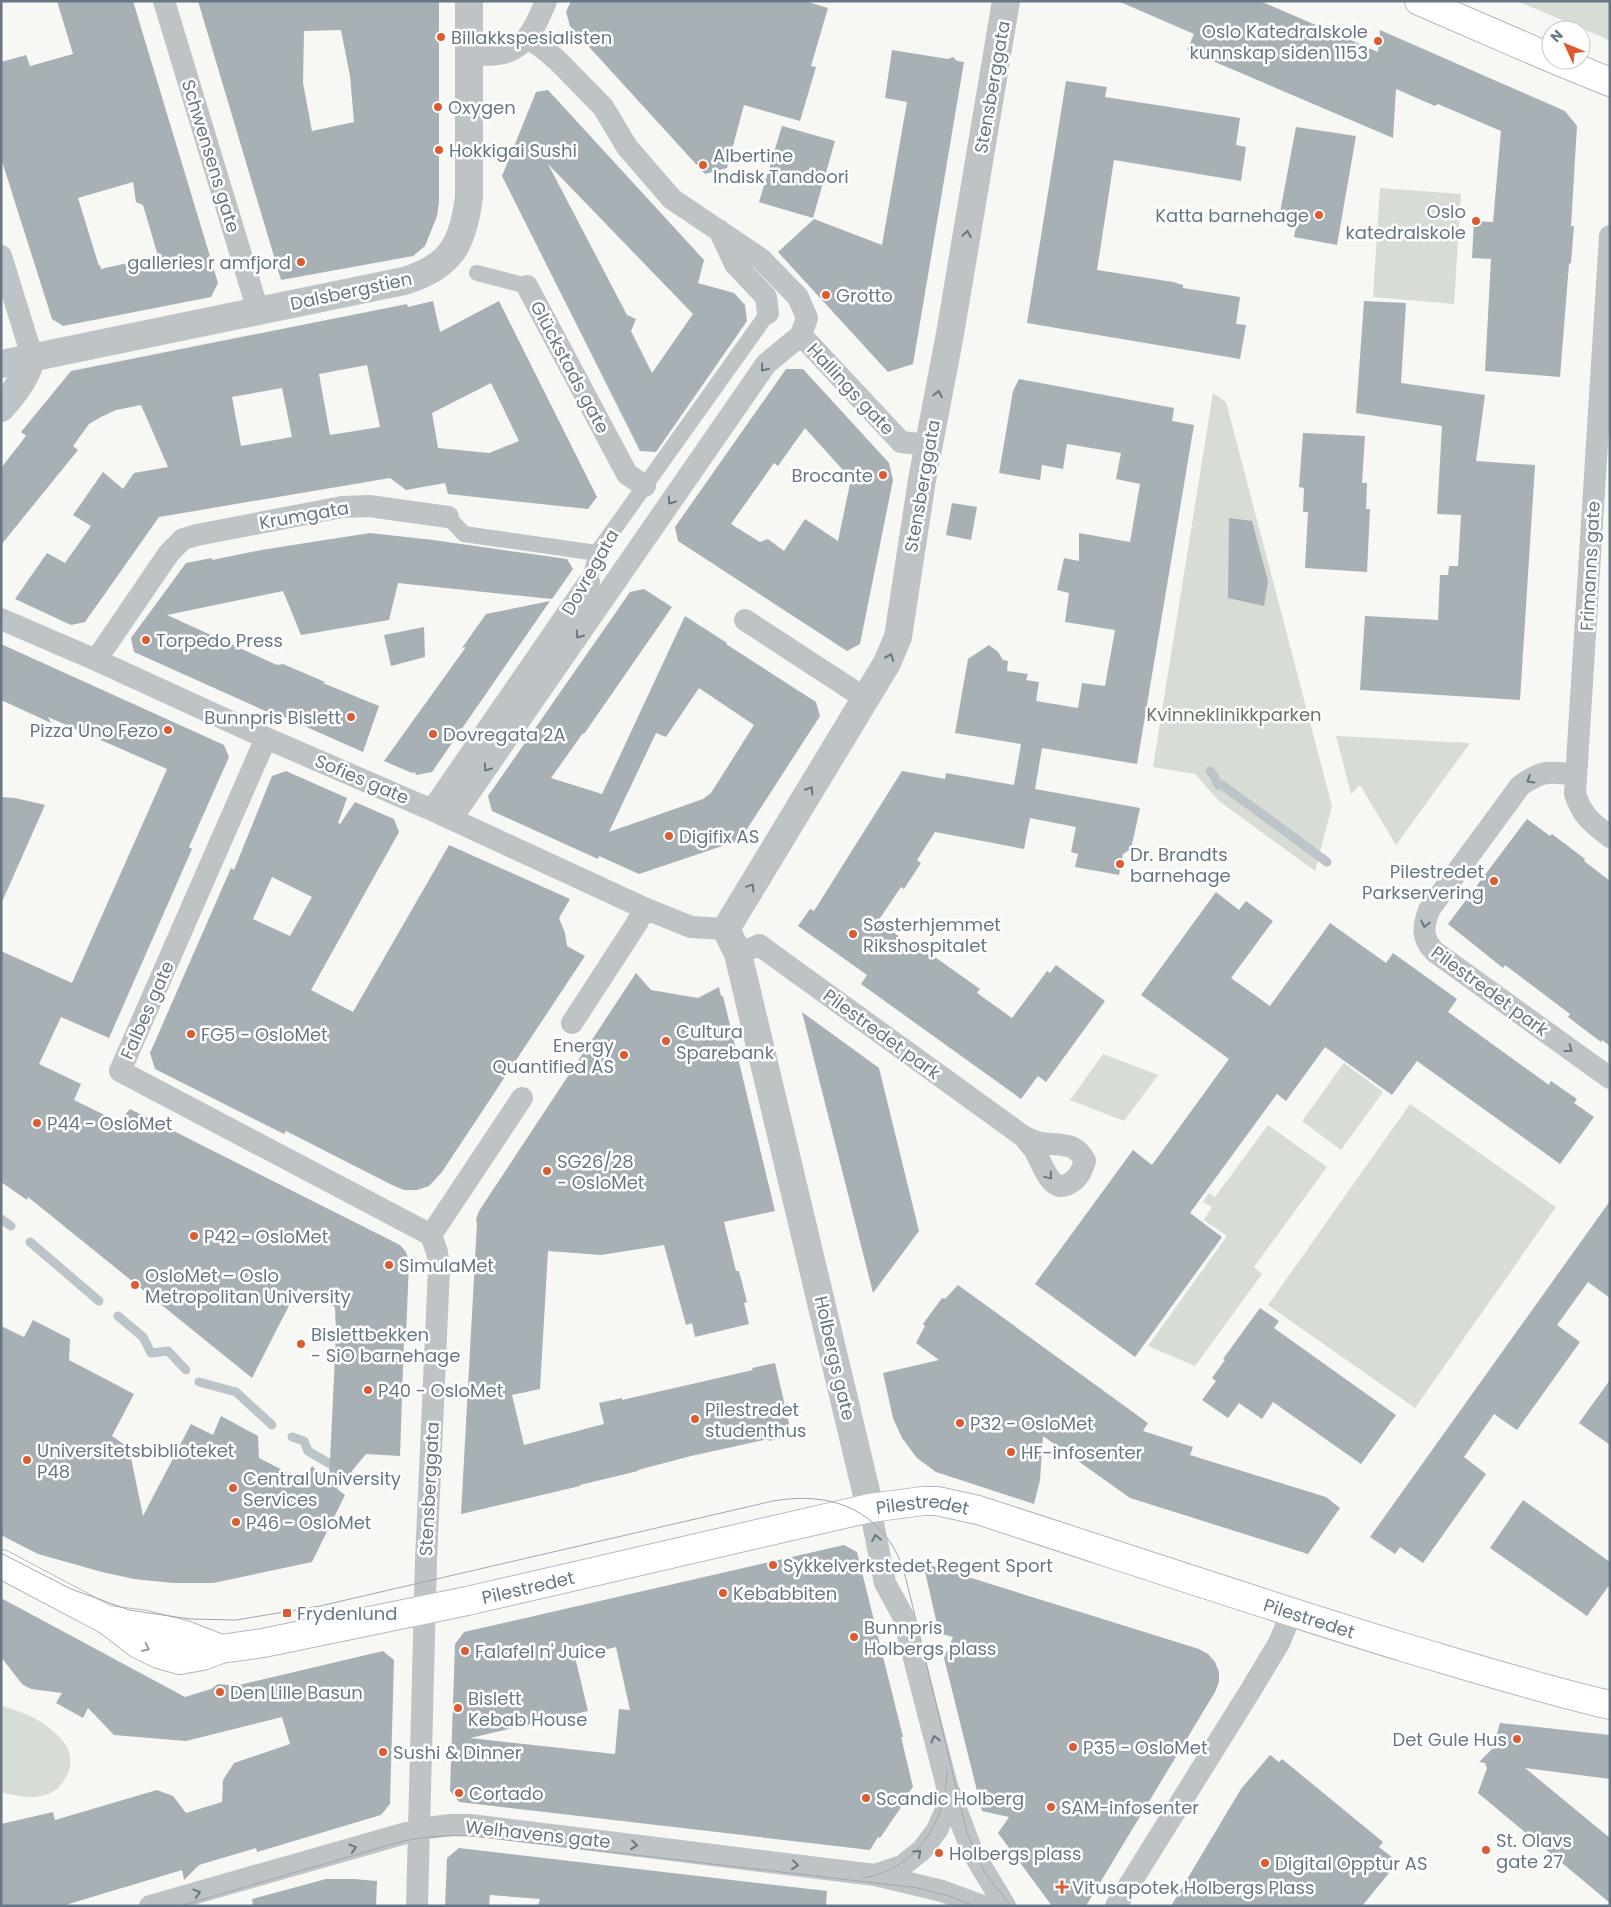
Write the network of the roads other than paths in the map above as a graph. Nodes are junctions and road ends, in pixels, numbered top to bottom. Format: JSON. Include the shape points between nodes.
{"nodes":[{"id":1,"x":164,"y":1,"type":"edge"},
{"id":2,"x":469,"y":1,"type":"edge"},
{"id":3,"x":546,"y":1,"type":"edge"},
{"id":4,"x":1006,"y":1,"type":"edge"},
{"id":5,"x":1419,"y":1,"type":"edge"},
{"id":6,"x":527,"y":38,"type":"junction"},
{"id":7,"x":1541,"y":54,"type":"edge"},
{"id":8,"x":468,"y":55,"type":"junction"},
{"id":9,"x":1581,"y":70,"type":"edge"},
{"id":10,"x":1610,"y":82,"type":"edge"},
{"id":11,"x":718,"y":230,"type":"junction"},
{"id":12,"x":1610,"y":236,"type":"edge"},
{"id":13,"x":1,"y":256,"type":"edge"},
{"id":14,"x":477,"y":273,"type":"dead end"},
{"id":15,"x":527,"y":286,"type":"joint"},
{"id":16,"x":258,"y":311,"type":"junction"},
{"id":17,"x":768,"y":313,"type":"joint"},
{"id":18,"x":800,"y":335,"type":"junction"},
{"id":19,"x":32,"y":356,"type":"junction"},
{"id":20,"x":1,"y":364,"type":"edge"},
{"id":21,"x":1,"y":408,"type":"edge"},
{"id":22,"x":1604,"y":436,"type":"edge"},
{"id":23,"x":928,"y":445,"type":"junction"},
{"id":24,"x":645,"y":486,"type":"junction"},
{"id":25,"x":448,"y":517,"type":"joint"},
{"id":26,"x":597,"y":553,"type":"junction"},
{"id":27,"x":589,"y":582,"type":"joint"},
{"id":28,"x":1,"y":619,"type":"edge"},
{"id":29,"x":745,"y":620,"type":"dead end"},
{"id":30,"x":96,"y":660,"type":"junction"},
{"id":31,"x":866,"y":699,"type":"junction"},
{"id":32,"x":266,"y":738,"type":"junction"},
{"id":33,"x":1576,"y":776,"type":"junction"},
{"id":34,"x":442,"y":814,"type":"junction"},
{"id":35,"x":1610,"y":836,"type":"edge"},
{"id":36,"x":644,"y":908,"type":"junction"},
{"id":37,"x":726,"y":929,"type":"junction"},
{"id":38,"x":738,"y":954,"type":"junction"},
{"id":39,"x":572,"y":1023,"type":"dead end"},
{"id":40,"x":1610,"y":1078,"type":"edge"},
{"id":41,"x":522,"y":1098,"type":"dead end"},
{"id":42,"x":1023,"y":1136,"type":"dead end"},
{"id":43,"x":430,"y":1235,"type":"junction"},
{"id":44,"x":870,"y":1508,"type":"junction"},
{"id":45,"x":1,"y":1564,"type":"edge"},
{"id":46,"x":426,"y":1610,"type":"junction"},
{"id":47,"x":1292,"y":1612,"type":"junction"},
{"id":48,"x":1610,"y":1705,"type":"edge"},
{"id":49,"x":947,"y":1786,"type":"junction"},
{"id":50,"x":420,"y":1829,"type":"junction"},
{"id":51,"x":876,"y":1876,"type":"junction"},
{"id":52,"x":150,"y":1906,"type":"edge"},
{"id":53,"x":417,"y":1906,"type":"edge"},
{"id":54,"x":983,"y":1906,"type":"edge"},
{"id":55,"x":1005,"y":1906,"type":"edge"},
{"id":56,"x":1116,"y":1906,"type":"edge"}],
"edges":[{"from":1,"to":16,"type":"street","name":"Schwensens gate"},
{"from":2,"to":8,"type":"street","name":"Dalsbergstien"},
{"from":3,"to":6,"type":"street","via":[[537,24]]},
{"from":23,"to":4,"type":"street","name":"Stensberggata","one_way":true},
{"from":5,"to":7,"type":"main road"},
{"from":6,"to":8,"type":"street","via":[[518,47],[502,54]]},
{"from":6,"to":11,"type":"street","name":"Hallings gate","via":[[557,60],[603,107],[627,147],[672,200]]},
{"from":8,"to":16,"type":"street","name":"Dalsbergstien","via":[[470,197],[466,221],[449,256],[437,268],[404,281]]},
{"from":9,"to":10,"type":"main road"},
{"from":11,"to":17,"type":"street","via":[[735,264],[766,297]]},
{"from":11,"to":18,"type":"street","name":"Hallings gate","via":[[762,259],[798,297],[807,318]]},
{"from":12,"to":22,"type":"street","name":"Frimanns gate"},
{"from":13,"to":19,"type":"street"},
{"from":14,"to":15,"type":"street","name":"Glückstads gate"},
{"from":15,"to":24,"type":"street","name":"Glückstads gate","via":[[627,474]]},
{"from":16,"to":19,"type":"street","name":"Dalsbergstien"},
{"from":17,"to":24,"type":"street","name":"Dovregata"},
{"from":18,"to":23,"type":"street","name":"Hallings gate","via":[[901,442]]},
{"from":18,"to":34,"type":"street","name":"Dovregata","one_way":true,"via":[[766,364]]},
{"from":19,"to":20,"type":"street","name":"Dalsbergstien"},
{"from":19,"to":21,"type":"street","via":[[28,371]]},
{"from":22,"to":33,"type":"street","name":"Frimanns gate"},
{"from":31,"to":23,"type":"street","name":"Stensberggata","one_way":true,"via":[[887,664],[898,636]]},
{"from":24,"to":26,"type":"street","name":"Dovregata"},
{"from":25,"to":26,"type":"street","name":"Krumgata","via":[[464,534]]},
{"from":25,"to":30,"type":"street","name":"Krumgata","via":[[369,506],[342,507],[183,539],[169,553]]},
{"from":26,"to":27,"type":"street","name":"Dovregata"},
{"from":27,"to":34,"type":"street","name":"Dovregata"},
{"from":28,"to":30,"type":"street","name":"Sofies gate"},
{"from":29,"to":31,"type":"street"},
{"from":30,"to":32,"type":"street","name":"Sofies gate"},
{"from":37,"to":31,"type":"street","name":"Stensberggata","one_way":true},
{"from":32,"to":34,"type":"street","name":"Sofies gate"},
{"from":32,"to":43,"type":"street","name":"Falbes gate","via":[[120,1071]]},
{"from":33,"to":35,"type":"street","name":"Frimanns gate","via":[[1575,794],[1581,810]]},
{"from":33,"to":40,"type":"street","name":"Pilestredet park","one_way":true,"via":[[1547,772],[1520,786],[1429,910],[1424,934],[1427,944],[1435,952]]},
{"from":34,"to":36,"type":"street","name":"Sofies gate"},
{"from":36,"to":37,"type":"street","name":"Sofies gate","via":[[691,926]]},
{"from":36,"to":39,"type":"street"},
{"from":37,"to":38,"type":"street","name":"Holbergs gate"},
{"from":38,"to":42,"type":"street","name":"Pilestredet park","via":[[759,945]]},
{"from":38,"to":44,"type":"street","name":"Holbergs gate"},
{"from":41,"to":43,"type":"street"},
{"from":43,"to":46,"type":"street","name":"Stensberggata","via":[[439,1269]]},
{"from":44,"to":46,"type":"main road","name":"Pilestredet"},
{"from":44,"to":47,"type":"main road","name":"Pilestredet","via":[[937,1501],[978,1510]]},
{"from":49,"to":44,"type":"street","name":"Holbergs gate","one_way":true,"via":[[903,1616],[885,1583]]},
{"from":45,"to":46,"type":"main road","name":"Pilestredet","via":[[107,1620],[185,1634],[221,1649]]},
{"from":46,"to":50,"type":"street","name":"Stensberggata"},
{"from":47,"to":48,"type":"main road","name":"Pilestredet","via":[[1566,1695]]},
{"from":47,"to":56,"type":"street","via":[[1279,1643]]},
{"from":51,"to":49,"type":"street","one_way":true,"via":[[902,1866],[922,1850],[945,1812]]},
{"from":49,"to":55,"type":"street","via":[[972,1851]]},
{"from":50,"to":51,"type":"street","name":"Welhavens gate","one_way":true,"via":[[470,1825]]},
{"from":52,"to":50,"type":"street","name":"Welhavens gate","one_way":true},
{"from":50,"to":53,"type":"street","name":"Stensberggata"},
{"from":51,"to":54,"type":"street","via":[[942,1891]]}]}
